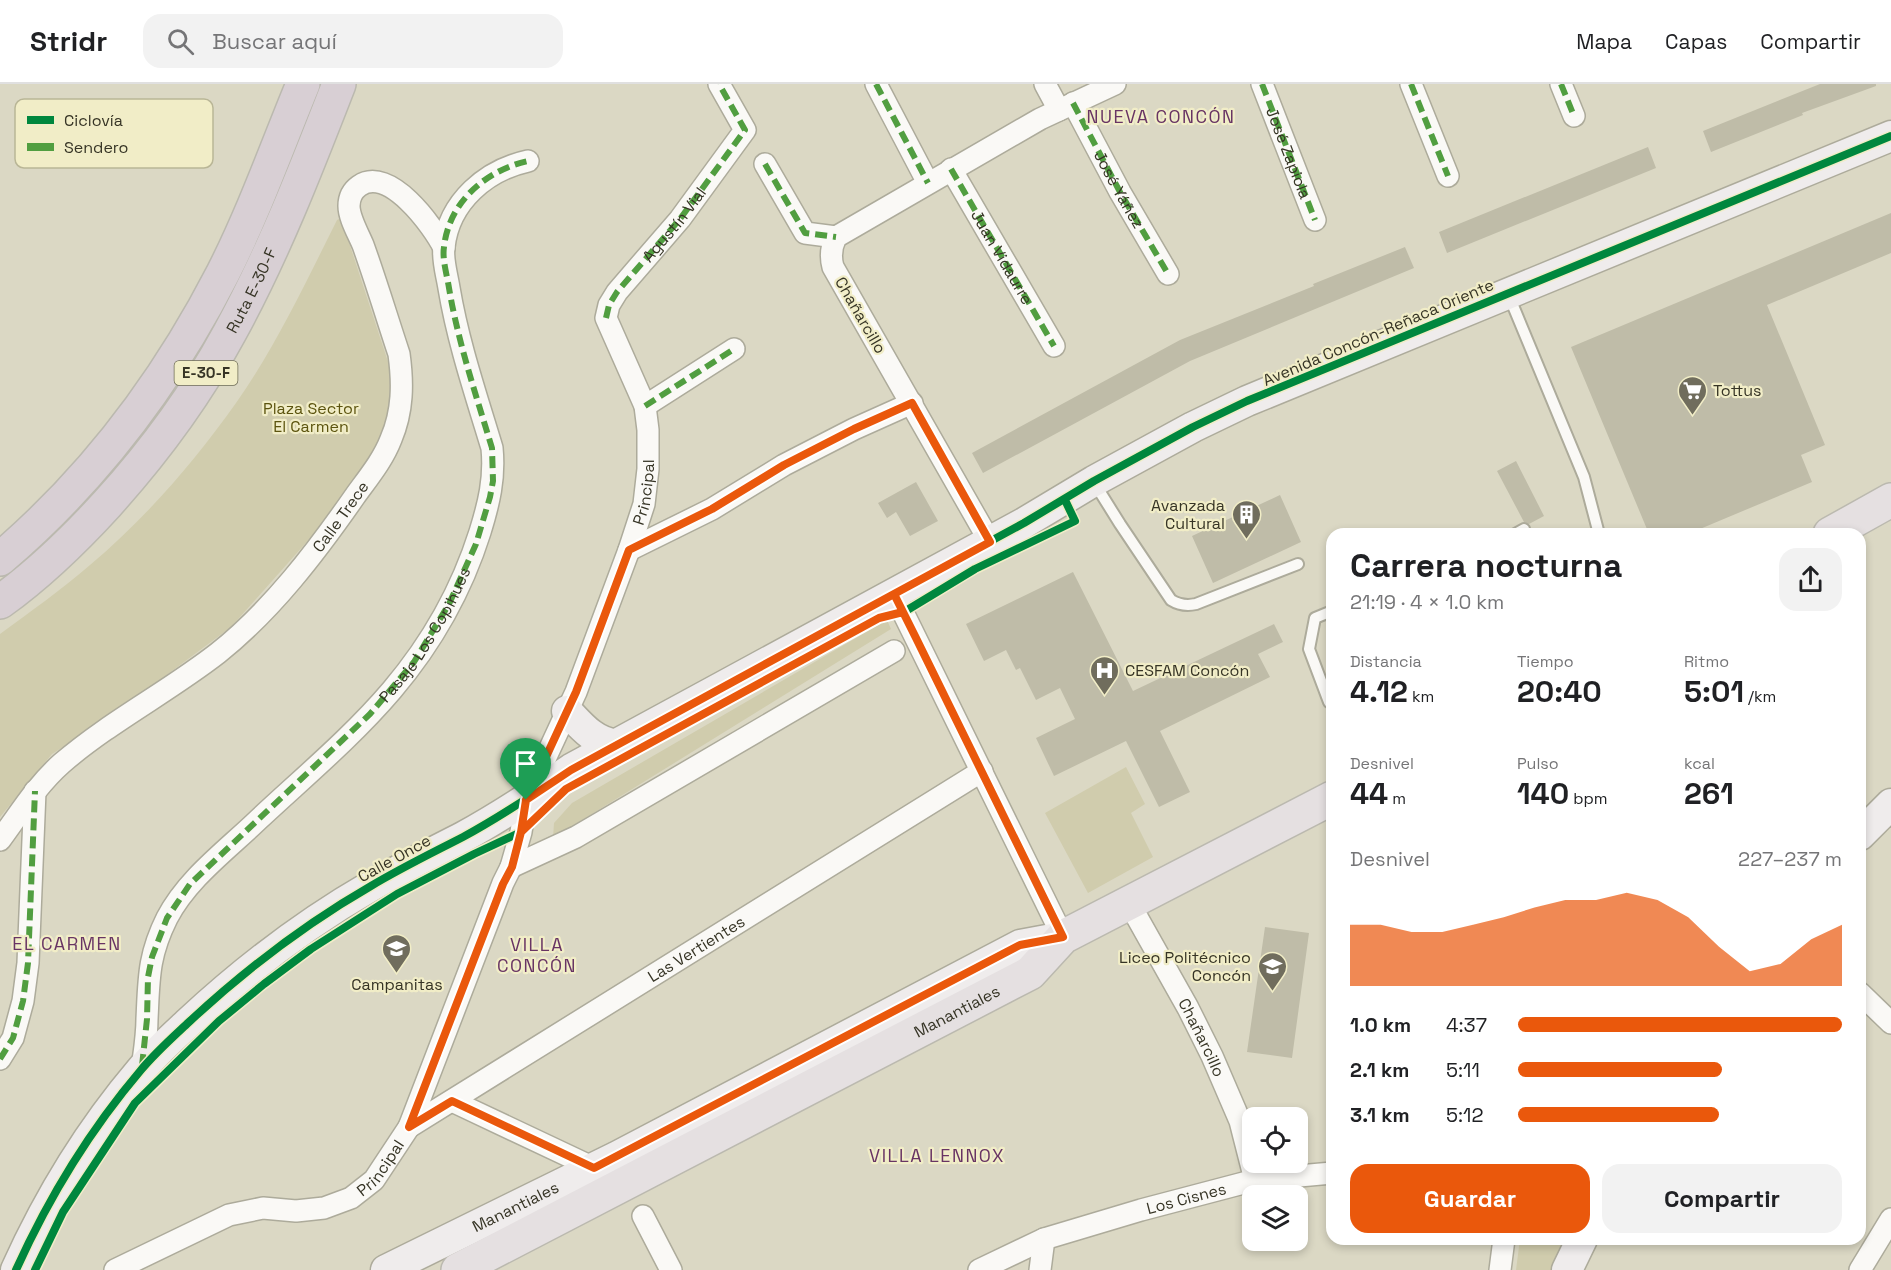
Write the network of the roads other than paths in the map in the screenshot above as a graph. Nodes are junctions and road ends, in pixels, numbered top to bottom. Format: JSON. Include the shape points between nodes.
{"nodes":[{"id":1,"x":303,"y":84,"type":"edge"},
{"id":2,"x":339,"y":84,"type":"edge"},
{"id":3,"x":719,"y":84,"type":"edge"},
{"id":4,"x":876,"y":84,"type":"edge"},
{"id":5,"x":1045,"y":84,"type":"edge"},
{"id":6,"x":1115,"y":84,"type":"edge"},
{"id":7,"x":1262,"y":84,"type":"edge"},
{"id":8,"x":1410,"y":84,"type":"edge"},
{"id":9,"x":1561,"y":84,"type":"edge"},
{"id":10,"x":1066,"y":107,"type":"junction"},
{"id":11,"x":1574,"y":116,"type":"dead end"},
{"id":12,"x":1891,"y":136,"type":"edge"},
{"id":13,"x":528,"y":161,"type":"dead end"},
{"id":14,"x":765,"y":164,"type":"dead end"},
{"id":15,"x":951,"y":170,"type":"junction"},
{"id":16,"x":1448,"y":176,"type":"dead end"},
{"id":17,"x":928,"y":183,"type":"junction"},
{"id":18,"x":1315,"y":220,"type":"dead end"},
{"id":19,"x":836,"y":237,"type":"junction"},
{"id":20,"x":444,"y":248,"type":"junction"},
{"id":21,"x":1168,"y":274,"type":"dead end"},
{"id":22,"x":1508,"y":293,"type":"junction"},
{"id":23,"x":606,"y":318,"type":"joint"},
{"id":24,"x":1054,"y":346,"type":"dead end"},
{"id":25,"x":734,"y":349,"type":"dead end"},
{"id":26,"x":912,"y":403,"type":"junction"},
{"id":27,"x":645,"y":406,"type":"junction"},
{"id":28,"x":1094,"y":481,"type":"junction"},
{"id":29,"x":1891,"y":500,"type":"edge"},
{"id":30,"x":1597,"y":528,"type":"edge"},
{"id":31,"x":1841,"y":528,"type":"edge"},
{"id":32,"x":990,"y":542,"type":"junction"},
{"id":33,"x":629,"y":550,"type":"junction"},
{"id":34,"x":0,"y":559,"type":"edge"},
{"id":35,"x":1298,"y":564,"type":"dead end"},
{"id":36,"x":894,"y":594,"type":"junction"},
{"id":37,"x":0,"y":602,"type":"edge"},
{"id":38,"x":1326,"y":613,"type":"edge"},
{"id":39,"x":894,"y":651,"type":"dead end"},
{"id":40,"x":1326,"y":694,"type":"edge"},
{"id":41,"x":567,"y":711,"type":"junction"},
{"id":42,"x":617,"y":745,"type":"junction"},
{"id":43,"x":982,"y":771,"type":"junction"},
{"id":44,"x":35,"y":790,"type":"junction"},
{"id":45,"x":526,"y":800,"type":"junction"},
{"id":46,"x":1326,"y":801,"type":"edge"},
{"id":47,"x":1891,"y":804,"type":"edge"},
{"id":48,"x":1866,"y":829,"type":"edge"},
{"id":49,"x":0,"y":840,"type":"edge"},
{"id":50,"x":512,"y":867,"type":"junction"},
{"id":51,"x":1129,"y":903,"type":"junction"},
{"id":52,"x":1063,"y":937,"type":"junction"},
{"id":53,"x":1866,"y":999,"type":"edge"},
{"id":54,"x":1891,"y":1023,"type":"edge"},
{"id":55,"x":7,"y":1037,"type":"edge"},
{"id":56,"x":0,"y":1059,"type":"edge"},
{"id":57,"x":142,"y":1069,"type":"junction"},
{"id":58,"x":452,"y":1101,"type":"junction"},
{"id":59,"x":409,"y":1127,"type":"junction"},
{"id":60,"x":594,"y":1168,"type":"junction"},
{"id":61,"x":1326,"y":1174,"type":"edge"},
{"id":62,"x":1255,"y":1180,"type":"junction"},
{"id":63,"x":643,"y":1216,"type":"dead end"},
{"id":64,"x":1891,"y":1219,"type":"edge"},
{"id":65,"x":1044,"y":1239,"type":"junction"},
{"id":66,"x":1503,"y":1245,"type":"edge"},
{"id":67,"x":1579,"y":1245,"type":"edge"},
{"id":68,"x":16,"y":1270,"type":"edge"},
{"id":69,"x":115,"y":1270,"type":"edge"},
{"id":70,"x":386,"y":1270,"type":"edge"},
{"id":71,"x":458,"y":1270,"type":"edge"},
{"id":72,"x":670,"y":1270,"type":"edge"},
{"id":73,"x":979,"y":1270,"type":"edge"},
{"id":74,"x":1040,"y":1270,"type":"edge"},
{"id":75,"x":1500,"y":1270,"type":"edge"},
{"id":76,"x":1567,"y":1270,"type":"edge"},
{"id":77,"x":1860,"y":1270,"type":"edge"}],
"edges":[{"from":1,"to":34,"type":"highway","name":"Ruta E-30-F","number":"E-30-F","via":[[236,245],[166,372],[140,411],[88,474]]},
{"from":2,"to":37,"type":"highway","name":"Ruta E-30-F","number":"E-30-F","via":[[251,292],[185,406],[128,481],[92,520]]},
{"from":3,"to":23,"type":"street","name":"Agustín Vial","via":[[745,130],[680,219],[617,292]]},
{"from":4,"to":17,"type":"street"},
{"from":5,"to":10,"type":"street","name":"José Yáñez"},
{"from":6,"to":10,"type":"street"},
{"from":7,"to":18,"type":"street","name":"José Zapiola"},
{"from":8,"to":16,"type":"street"},
{"from":9,"to":11,"type":"street"},
{"from":10,"to":15,"type":"street"},
{"from":10,"to":21,"type":"street","name":"José Yáñez"},
{"from":12,"to":22,"type":"street","name":"Avenida Concón-Reñaca Oriente"},
{"from":13,"to":20,"type":"street","name":"Pasaje Los Copihues","via":[[496,172],[470,193],[454,214]]},
{"from":14,"to":19,"type":"street","via":[[805,233]]},
{"from":15,"to":17,"type":"street"},
{"from":15,"to":24,"type":"street","name":"Juan Vidaurre"},
{"from":17,"to":19,"type":"street"},
{"from":19,"to":26,"type":"street","name":"Chañarcillo","via":[[831,252],[833,267]]},
{"from":20,"to":44,"type":"street","name":"Calle Trece","via":[[424,216],[384,185],[369,182],[350,196],[349,210],[401,368],[398,418],[382,458],[330,533],[263,612],[194,671],[100,733]]},
{"from":20,"to":57,"type":"street","name":"Pasaje Los Copihues","via":[[454,318],[494,464],[490,497],[476,544],[433,634],[393,689],[205,869],[178,900],[152,957]]},
{"from":22,"to":28,"type":"street","name":"Avenida Concón-Reñaca Oriente","via":[[1247,401]]},
{"from":22,"to":30,"type":"lane","via":[[1584,477]]},
{"from":23,"to":27,"type":"street","name":"Principal"},
{"from":25,"to":27,"type":"street"},
{"from":26,"to":32,"type":"street","name":"Chañarcillo"},
{"from":26,"to":33,"type":"street","via":[[834,439],[712,509]]},
{"from":27,"to":33,"type":"street","name":"Principal","via":[[648,469],[644,504]]},
{"from":28,"to":32,"type":"street","name":"Avenida Concón-Reñaca Oriente"},
{"from":28,"to":35,"type":"lane","via":[[1176,603],[1196,604]]},
{"from":29,"to":31,"type":"main road"},
{"from":32,"to":36,"type":"street","name":"Avenida Concón-Reñaca Oriente"},
{"from":33,"to":41,"type":"street","name":"Principal"},
{"from":36,"to":42,"type":"street","name":"Calle Once"},
{"from":36,"to":43,"type":"street"},
{"from":38,"to":40,"type":"lane","via":[[1315,618],[1309,649]]},
{"from":39,"to":50,"type":"street","via":[[576,837]]},
{"from":41,"to":42,"type":"street","via":[[603,743]]},
{"from":41,"to":45,"type":"street","name":"Principal"},
{"from":42,"to":45,"type":"street","name":"Calle Once"},
{"from":43,"to":52,"type":"street"},
{"from":43,"to":58,"type":"street","name":"Las Vertientes"},
{"from":44,"to":49,"type":"street","name":"Calle Trece"},
{"from":44,"to":55,"type":"street","via":[[28,963],[23,1001]]},
{"from":45,"to":50,"type":"street","name":"Principal"},
{"from":45,"to":57,"type":"street","name":"Calle Once","via":[[370,886],[300,932],[210,1003]]},
{"from":46,"to":51,"type":"main road","name":"Manantiales"},
{"from":47,"to":48,"type":"street"},
{"from":50,"to":59,"type":"street","name":"Principal"},
{"from":51,"to":52,"type":"main road","name":"Manantiales"},
{"from":51,"to":62,"type":"street","name":"Chañarcillo","via":[[1212,1056],[1240,1121]]},
{"from":52,"to":60,"type":"street","name":"Manantiales","via":[[1020,945]]},
{"from":52,"to":71,"type":"main road","name":"Manantiales","via":[[1030,973]]},
{"from":53,"to":54,"type":"street"},
{"from":55,"to":56,"type":"street"},
{"from":57,"to":68,"type":"street","name":"Calle Once","via":[[82,1150]]},
{"from":58,"to":59,"type":"street","name":"Las Vertientes"},
{"from":58,"to":60,"type":"street"},
{"from":59,"to":69,"type":"street","name":"Principal","via":[[374,1180],[338,1204],[310,1210],[263,1208],[229,1215]]},
{"from":60,"to":70,"type":"street","name":"Manantiales"},
{"from":61,"to":62,"type":"street","name":"Los Cisnes"},
{"from":62,"to":65,"type":"street","name":"Los Cisnes"},
{"from":63,"to":72,"type":"street"},
{"from":64,"to":77,"type":"street"},
{"from":65,"to":73,"type":"street","name":"Los Cisnes"},
{"from":65,"to":74,"type":"street"},
{"from":66,"to":75,"type":"street"},
{"from":67,"to":76,"type":"street"}]}
